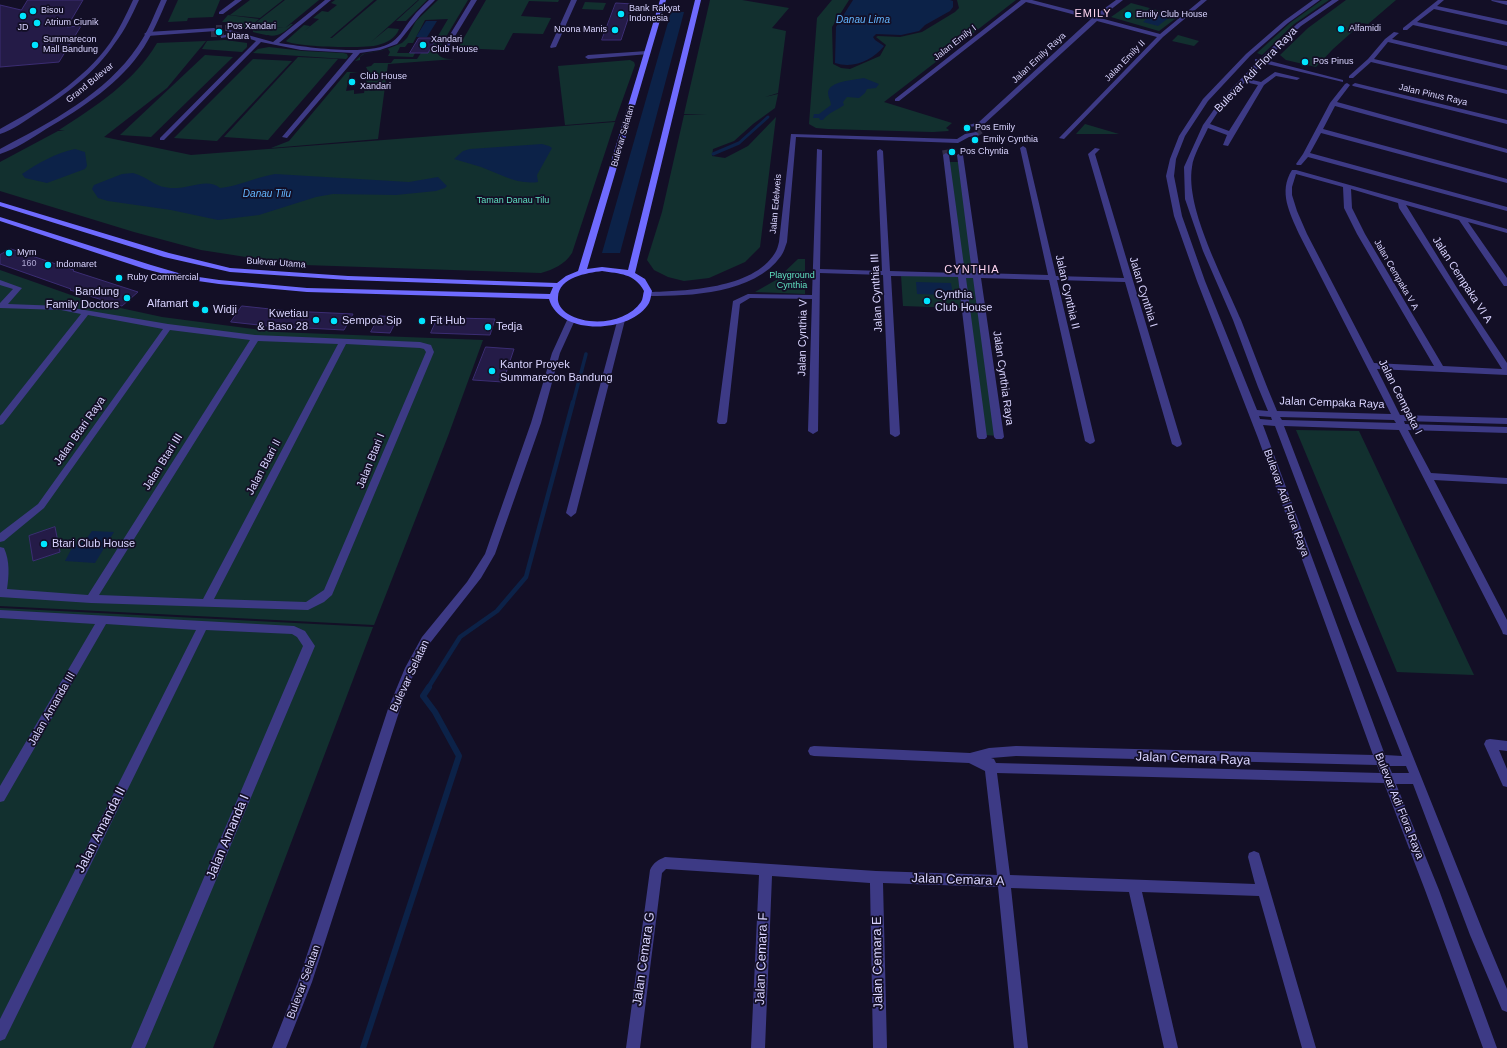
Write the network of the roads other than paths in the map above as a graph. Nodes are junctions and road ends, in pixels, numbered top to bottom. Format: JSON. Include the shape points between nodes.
{"nodes":[{"id":1,"x":136,"y":0,"type":"edge"},
{"id":2,"x":164,"y":0,"type":"edge"},
{"id":3,"x":239,"y":0,"type":"edge"},
{"id":4,"x":328,"y":0,"type":"edge"},
{"id":5,"x":432,"y":0,"type":"edge"},
{"id":6,"x":474,"y":0,"type":"edge"},
{"id":7,"x":574,"y":0,"type":"edge"},
{"id":8,"x":663,"y":0,"type":"edge"},
{"id":9,"x":698,"y":0,"type":"edge"},
{"id":10,"x":1026,"y":0,"type":"edge"},
{"id":11,"x":1120,"y":0,"type":"edge"},
{"id":12,"x":1204,"y":0,"type":"edge"},
{"id":13,"x":1317,"y":0,"type":"edge"},
{"id":14,"x":1336,"y":0,"type":"edge"},
{"id":15,"x":1441,"y":0,"type":"edge"},
{"id":16,"x":1494,"y":0,"type":"edge"},
{"id":17,"x":1507,"y":3,"type":"edge"},
{"id":18,"x":1434,"y":7,"type":"junction"},
{"id":19,"x":221,"y":13,"type":"dead end"},
{"id":20,"x":1096,"y":18,"type":"junction"},
{"id":21,"x":1412,"y":23,"type":"junction"},
{"id":22,"x":1507,"y":23,"type":"edge"},
{"id":23,"x":1405,"y":29,"type":"dead end"},
{"id":24,"x":186,"y":33,"type":"junction"},
{"id":25,"x":1396,"y":33,"type":"dead end"},
{"id":26,"x":148,"y":34,"type":"junction"},
{"id":27,"x":239,"y":34,"type":"junction"},
{"id":28,"x":1162,"y":36,"type":"junction"},
{"id":29,"x":260,"y":40,"type":"junction"},
{"id":30,"x":1387,"y":40,"type":"junction"},
{"id":31,"x":274,"y":44,"type":"junction"},
{"id":32,"x":1507,"y":44,"type":"edge"},
{"id":33,"x":553,"y":47,"type":"dead end"},
{"id":34,"x":358,"y":51,"type":"junction"},
{"id":35,"x":443,"y":51,"type":"dead end"},
{"id":36,"x":647,"y":53,"type":"junction"},
{"id":37,"x":1247,"y":56,"type":"junction"},
{"id":38,"x":588,"y":57,"type":"dead end"},
{"id":39,"x":1263,"y":60,"type":"junction"},
{"id":40,"x":1370,"y":60,"type":"junction"},
{"id":41,"x":1507,"y":68,"type":"edge"},
{"id":42,"x":1351,"y":77,"type":"junction"},
{"id":43,"x":1297,"y":78,"type":"dead end"},
{"id":44,"x":1245,"y":80,"type":"junction"},
{"id":45,"x":1349,"y":82,"type":"junction"},
{"id":46,"x":1262,"y":84,"type":"junction"},
{"id":47,"x":1507,"y":92,"type":"edge"},
{"id":48,"x":897,"y":100,"type":"dead end"},
{"id":49,"x":1333,"y":103,"type":"junction"},
{"id":50,"x":1507,"y":117,"type":"edge"},
{"id":51,"x":1507,"y":122,"type":"edge"},
{"id":52,"x":1206,"y":125,"type":"junction"},
{"id":53,"x":1319,"y":130,"type":"junction"},
{"id":54,"x":968,"y":131,"type":"junction"},
{"id":55,"x":0,"y":132,"type":"edge"},
{"id":56,"x":976,"y":134,"type":"dead end"},
{"id":57,"x":1230,"y":134,"type":"junction"},
{"id":58,"x":285,"y":137,"type":"dead end"},
{"id":59,"x":162,"y":138,"type":"dead end"},
{"id":60,"x":1062,"y":138,"type":"dead end"},
{"id":61,"x":944,"y":141,"type":"junction"},
{"id":62,"x":958,"y":141,"type":"junction"},
{"id":63,"x":1226,"y":145,"type":"dead end"},
{"id":64,"x":1023,"y":148,"type":"dead end"},
{"id":65,"x":1098,"y":149,"type":"dead end"},
{"id":66,"x":819,"y":150,"type":"dead end"},
{"id":67,"x":880,"y":151,"type":"dead end"},
{"id":68,"x":1507,"y":151,"type":"edge"},
{"id":69,"x":0,"y":152,"type":"edge"},
{"id":70,"x":1306,"y":154,"type":"junction"},
{"id":71,"x":1297,"y":167,"type":"junction"},
{"id":72,"x":1507,"y":181,"type":"edge"},
{"id":73,"x":1347,"y":186,"type":"junction"},
{"id":74,"x":1401,"y":201,"type":"junction"},
{"id":75,"x":0,"y":204,"type":"edge"},
{"id":76,"x":1507,"y":209,"type":"edge"},
{"id":77,"x":1178,"y":216,"type":"junction"},
{"id":78,"x":1195,"y":216,"type":"junction"},
{"id":79,"x":1461,"y":217,"type":"junction"},
{"id":80,"x":0,"y":219,"type":"edge"},
{"id":81,"x":1507,"y":231,"type":"edge"},
{"id":82,"x":198,"y":263,"type":"junction"},
{"id":83,"x":230,"y":270,"type":"junction"},
{"id":84,"x":816,"y":271,"type":"junction"},
{"id":85,"x":582,"y":272,"type":"junction"},
{"id":86,"x":631,"y":273,"type":"junction"},
{"id":87,"x":886,"y":273,"type":"junction"},
{"id":88,"x":961,"y":275,"type":"junction"},
{"id":89,"x":978,"y":275,"type":"junction"},
{"id":90,"x":184,"y":277,"type":"junction"},
{"id":91,"x":1052,"y":277,"type":"junction"},
{"id":92,"x":1127,"y":280,"type":"junction"},
{"id":93,"x":0,"y":282,"type":"edge"},
{"id":94,"x":218,"y":282,"type":"junction"},
{"id":95,"x":1507,"y":284,"type":"edge"},
{"id":96,"x":559,"y":285,"type":"junction"},
{"id":97,"x":648,"y":294,"type":"junction"},
{"id":98,"x":553,"y":297,"type":"junction"},
{"id":99,"x":815,"y":297,"type":"junction"},
{"id":100,"x":1,"y":307,"type":"edge"},
{"id":101,"x":86,"y":313,"type":"junction"},
{"id":102,"x":571,"y":320,"type":"junction"},
{"id":103,"x":621,"y":320,"type":"junction"},
{"id":104,"x":168,"y":327,"type":"junction"},
{"id":105,"x":254,"y":338,"type":"junction"},
{"id":106,"x":343,"y":342,"type":"junction"},
{"id":107,"x":1370,"y":366,"type":"junction"},
{"id":108,"x":1440,"y":369,"type":"junction"},
{"id":109,"x":1507,"y":371,"type":"edge"},
{"id":110,"x":1254,"y":417,"type":"junction"},
{"id":111,"x":1277,"y":418,"type":"junction"},
{"id":112,"x":1399,"y":421,"type":"junction"},
{"id":113,"x":1507,"y":421,"type":"edge"},
{"id":114,"x":0,"y":422,"type":"edge"},
{"id":115,"x":722,"y":422,"type":"dead end"},
{"id":116,"x":1507,"y":430,"type":"edge"},
{"id":117,"x":813,"y":431,"type":"dead end"},
{"id":118,"x":895,"y":434,"type":"dead end"},
{"id":119,"x":982,"y":437,"type":"dead end"},
{"id":120,"x":1000,"y":437,"type":"dead end"},
{"id":121,"x":1090,"y":441,"type":"dead end"},
{"id":122,"x":1177,"y":444,"type":"dead end"},
{"id":123,"x":1428,"y":476,"type":"junction"},
{"id":124,"x":1506,"y":483,"type":"edge"},
{"id":125,"x":571,"y":513,"type":"dead end"},
{"id":126,"x":0,"y":538,"type":"edge"},
{"id":127,"x":0,"y":551,"type":"edge"},
{"id":128,"x":91,"y":599,"type":"junction"},
{"id":129,"x":207,"y":602,"type":"junction"},
{"id":130,"x":0,"y":614,"type":"edge"},
{"id":131,"x":103,"y":620,"type":"junction"},
{"id":132,"x":203,"y":626,"type":"junction"},
{"id":133,"x":1507,"y":631,"type":"edge"},
{"id":134,"x":1507,"y":746,"type":"edge"},
{"id":135,"x":814,"y":751,"type":"dead end"},
{"id":136,"x":989,"y":753,"type":"junction"},
{"id":137,"x":970,"y":758,"type":"junction"},
{"id":138,"x":1381,"y":761,"type":"junction"},
{"id":139,"x":1410,"y":761,"type":"junction"},
{"id":140,"x":991,"y":768,"type":"junction"},
{"id":141,"x":1388,"y":778,"type":"junction"},
{"id":142,"x":1417,"y":779,"type":"junction"},
{"id":143,"x":1507,"y":782,"type":"edge"},
{"id":144,"x":0,"y":797,"type":"edge"},
{"id":145,"x":1254,"y":857,"type":"dead end"},
{"id":146,"x":656,"y":870,"type":"joint"},
{"id":147,"x":766,"y":871,"type":"junction"},
{"id":148,"x":876,"y":877,"type":"junction"},
{"id":149,"x":1004,"y":881,"type":"junction"},
{"id":150,"x":1134,"y":885,"type":"junction"},
{"id":151,"x":1264,"y":890,"type":"junction"},
{"id":152,"x":1504,"y":989,"type":"edge"},
{"id":153,"x":1507,"y":1005,"type":"edge"},
{"id":154,"x":0,"y":1034,"type":"edge"},
{"id":155,"x":138,"y":1048,"type":"edge"},
{"id":156,"x":279,"y":1048,"type":"edge"},
{"id":157,"x":633,"y":1048,"type":"edge"},
{"id":158,"x":758,"y":1048,"type":"edge"},
{"id":159,"x":880,"y":1048,"type":"edge"},
{"id":160,"x":1020,"y":1048,"type":"edge"},
{"id":161,"x":1171,"y":1048,"type":"edge"},
{"id":162,"x":1309,"y":1048,"type":"edge"},
{"id":163,"x":1490,"y":1048,"type":"edge"}],
"edges":[{"from":1,"to":55,"type":"street","name":"Grand Bulevar","via":[[110,47],[91,70],[57,97]]},
{"from":2,"to":26,"type":"street","name":"Grand Bulevar"},
{"from":3,"to":19,"type":"street"},
{"from":4,"to":31,"type":"street"},
{"from":5,"to":34,"type":"street","via":[[391,45]]},
{"from":6,"to":35,"type":"street"},
{"from":7,"to":33,"type":"street"},
{"from":8,"to":36,"type":"main road","name":"Bulevar Selatan"},
{"from":9,"to":86,"type":"main road"},
{"from":10,"to":20,"type":"street"},
{"from":10,"to":48,"type":"street","name":"Jalan Emily I"},
{"from":11,"to":20,"type":"street","name":"Jalan Emily Raya"},
{"from":12,"to":28,"type":"street","name":"Jalan Emily II"},
{"from":13,"to":37,"type":"street","name":"Bulevar Adi Flora Raya","via":[[1286,22]]},
{"from":14,"to":39,"type":"street","name":"Bulevar Adi Flora Raya","via":[[1299,25]]},
{"from":15,"to":18,"type":"street"},
{"from":16,"to":17,"type":"street"},
{"from":18,"to":21,"type":"street"},
{"from":18,"to":22,"type":"street"},
{"from":20,"to":28,"type":"street"},
{"from":20,"to":54,"type":"street","name":"Jalan Emily Raya","via":[[981,124]]},
{"from":21,"to":23,"type":"street"},
{"from":21,"to":32,"type":"street"},
{"from":24,"to":24,"type":"street","via":[[200,30],[213,32],[194,34]]},
{"from":24,"to":26,"type":"street"},
{"from":25,"to":30,"type":"street"},
{"from":26,"to":69,"type":"street","name":"Grand Bulevar","via":[[141,47],[119,72],[84,101]]},
{"from":27,"to":27,"type":"street","via":[[226,32],[241,31]]},
{"from":27,"to":29,"type":"street"},
{"from":28,"to":60,"type":"street","name":"Jalan Emily II"},
{"from":29,"to":31,"type":"street"},
{"from":29,"to":59,"type":"street"},
{"from":30,"to":40,"type":"street"},
{"from":30,"to":41,"type":"street"},
{"from":31,"to":34,"type":"street"},
{"from":34,"to":58,"type":"street"},
{"from":36,"to":38,"type":"street"},
{"from":36,"to":85,"type":"main road","name":"Bulevar Selatan"},
{"from":37,"to":39,"type":"street","name":"Jalan Pinus Raya"},
{"from":37,"to":77,"type":"street","name":"Bulevar Adi Flora Raya","via":[[1205,100],[1182,136],[1173,159],[1170,176]]},
{"from":39,"to":44,"type":"street","name":"Bulevar Adi Flora Raya"},
{"from":39,"to":45,"type":"street","name":"Jalan Pinus Raya"},
{"from":40,"to":42,"type":"street"},
{"from":40,"to":47,"type":"street"},
{"from":42,"to":45,"type":"street"},
{"from":42,"to":45,"type":"street"},
{"from":43,"to":46,"type":"street","via":[[1275,74]]},
{"from":44,"to":46,"type":"street"},
{"from":44,"to":52,"type":"street","name":"Bulevar Adi Flora Raya","via":[[1222,102]]},
{"from":45,"to":49,"type":"street","name":"Jalan Cempaka I"},
{"from":45,"to":50,"type":"street","name":"Jalan Pinus Raya"},
{"from":45,"to":51,"type":"street","name":"Jalan Pinus Raya"},
{"from":46,"to":57,"type":"street"},
{"from":49,"to":53,"type":"street","name":"Jalan Cempaka I"},
{"from":49,"to":68,"type":"street"},
{"from":52,"to":57,"type":"street"},
{"from":52,"to":78,"type":"street","name":"Bulevar Adi Flora Raya","via":[[1188,168],[1190,199]]},
{"from":53,"to":70,"type":"street","name":"Jalan Cempaka I"},
{"from":53,"to":72,"type":"street"},
{"from":54,"to":56,"type":"street"},
{"from":54,"to":62,"type":"street"},
{"from":57,"to":63,"type":"street"},
{"from":61,"to":62,"type":"street"},
{"from":61,"to":88,"type":"street"},
{"from":61,"to":97,"type":"street","name":"Jalan Edelweis","via":[[793,135],[783,242],[777,256],[762,270],[741,281],[684,294]]},
{"from":62,"to":89,"type":"street","name":"Jalan Cynthia Raya"},
{"from":64,"to":91,"type":"street","name":"Jalan Cynthia II"},
{"from":65,"to":92,"type":"street","name":"Jalan Cynthia I","via":[[1091,154]]},
{"from":66,"to":84,"type":"street","name":"Jalan Cynthia V"},
{"from":67,"to":87,"type":"street","name":"Jalan Cynthia III"},
{"from":70,"to":71,"type":"street","name":"Jalan Cempaka I"},
{"from":70,"to":76,"type":"street"},
{"from":71,"to":73,"type":"street"},
{"from":71,"to":107,"type":"street","name":"Jalan Cempaka I","via":[[1288,185],[1288,198],[1303,234]]},
{"from":73,"to":74,"type":"street"},
{"from":73,"to":108,"type":"street","name":"Jalan Cempaka V A","via":[[1348,208],[1361,234]]},
{"from":74,"to":79,"type":"street"},
{"from":74,"to":109,"type":"street","name":"Jalan Cempaka VI A","via":[[1403,208]]},
{"from":75,"to":82,"type":"main road","name":"Bulevar Utama"},
{"from":77,"to":78,"type":"street"},
{"from":77,"to":110,"type":"street","name":"Bulevar Adi Flora Raya"},
{"from":78,"to":111,"type":"street","name":"Bulevar Adi Flora Raya"},
{"from":79,"to":81,"type":"street"},
{"from":79,"to":95,"type":"street"},
{"from":80,"to":90,"type":"main road","via":[[123,260]]},
{"from":82,"to":83,"type":"main road","name":"Bulevar Utama"},
{"from":82,"to":90,"type":"main road"},
{"from":83,"to":94,"type":"main road"},
{"from":83,"to":96,"type":"main road","name":"Bulevar Utama","via":[[348,278]]},
{"from":84,"to":87,"type":"street"},
{"from":84,"to":99,"type":"street","name":"Jalan Cynthia V"},
{"from":85,"to":86,"type":"main road","via":[[602,268]]},
{"from":85,"to":96,"type":"main road"},
{"from":86,"to":97,"type":"main road","via":[[644,282]]},
{"from":87,"to":88,"type":"street"},
{"from":87,"to":118,"type":"street","name":"Jalan Cynthia III"},
{"from":88,"to":89,"type":"street"},
{"from":88,"to":119,"type":"street"},
{"from":89,"to":91,"type":"street"},
{"from":89,"to":120,"type":"street","name":"Jalan Cynthia Raya"},
{"from":90,"to":94,"type":"main road"},
{"from":91,"to":92,"type":"street"},
{"from":91,"to":121,"type":"street","name":"Jalan Cynthia II"},
{"from":92,"to":122,"type":"street","name":"Jalan Cynthia I"},
{"from":93,"to":100,"type":"street","via":[[18,288]]},
{"from":94,"to":98,"type":"main road","via":[[307,290]]},
{"from":96,"to":98,"type":"main road"},
{"from":97,"to":103,"type":"main road","via":[[641,309]]},
{"from":98,"to":102,"type":"main road","via":[[557,310]]},
{"from":99,"to":115,"type":"street","via":[[748,296],[736,303]]},
{"from":99,"to":117,"type":"street","name":"Jalan Cynthia V"},
{"from":100,"to":101,"type":"street","via":[[60,308]]},
{"from":101,"to":104,"type":"street"},
{"from":101,"to":114,"type":"street"},
{"from":102,"to":103,"type":"main road","via":[[601,324]]},
{"from":102,"to":156,"type":"street","name":"Bulevar Selatan","via":[[556,353],[536,423],[490,554],[476,579],[432,631],[413,665],[394,709],[305,982]]},
{"from":103,"to":125,"type":"street"},
{"from":104,"to":105,"type":"street"},
{"from":104,"to":126,"type":"street","name":"Jalan Btari Raya","via":[[41,506]]},
{"from":105,"to":106,"type":"street"},
{"from":105,"to":128,"type":"street","name":"Jalan Btari III"},
{"from":106,"to":129,"type":"street","name":"Jalan Btari II"},
{"from":106,"to":129,"type":"street","name":"Jalan Btari I","via":[[420,345],[428,347],[430,352],[328,592],[308,606]]},
{"from":107,"to":108,"type":"street"},
{"from":107,"to":112,"type":"street","name":"Jalan Cempaka I"},
{"from":108,"to":109,"type":"street"},
{"from":110,"to":111,"type":"street","name":"Jalan Cempaka Raya"},
{"from":110,"to":138,"type":"street","name":"Bulevar Adi Flora Raya"},
{"from":111,"to":112,"type":"street","name":"Jalan Cempaka Raya"},
{"from":111,"to":139,"type":"street","name":"Bulevar Adi Flora Raya"},
{"from":112,"to":113,"type":"street","name":"Jalan Cempaka Raya"},
{"from":112,"to":116,"type":"street","name":"Jalan Cempaka Raya"},
{"from":112,"to":123,"type":"street","name":"Jalan Cempaka I"},
{"from":123,"to":124,"type":"street"},
{"from":123,"to":133,"type":"street","name":"Jalan Cempaka I"},
{"from":127,"to":128,"type":"street","via":[[3,575],[1,593]]},
{"from":128,"to":129,"type":"street"},
{"from":130,"to":131,"type":"street"},
{"from":131,"to":132,"type":"street"},
{"from":131,"to":144,"type":"street","name":"Jalan Amanda III"},
{"from":132,"to":154,"type":"street","name":"Jalan Amanda II"},
{"from":132,"to":155,"type":"street","name":"Jalan Amanda I","via":[[294,630],[301,634],[309,646]]},
{"from":134,"to":143,"type":"street","via":[[1490,744]]},
{"from":135,"to":137,"type":"street","name":"Jalan Cemara Raya"},
{"from":136,"to":137,"type":"street","name":"Jalan Cemara Raya"},
{"from":136,"to":138,"type":"street","name":"Jalan Cemara Raya","via":[[1030,751]]},
{"from":136,"to":140,"type":"street"},
{"from":137,"to":140,"type":"street","name":"Jalan Cemara Raya"},
{"from":138,"to":139,"type":"street","name":"Jalan Cemara Raya"},
{"from":138,"to":141,"type":"street","name":"Bulevar Adi Flora Raya"},
{"from":139,"to":142,"type":"street","name":"Bulevar Adi Flora Raya"},
{"from":140,"to":141,"type":"street","name":"Jalan Cemara Raya"},
{"from":140,"to":149,"type":"street"},
{"from":141,"to":142,"type":"street","name":"Jalan Cemara Raya"},
{"from":141,"to":163,"type":"street","name":"Bulevar Adi Flora Raya"},
{"from":142,"to":152,"type":"street","name":"Bulevar Adi Flora Raya","via":[[1477,935]]},
{"from":145,"to":151,"type":"street"},
{"from":146,"to":147,"type":"street","name":"Jalan Cemara A","via":[[671,863]]},
{"from":146,"to":157,"type":"street","name":"Jalan Cemara G"},
{"from":147,"to":148,"type":"street","name":"Jalan Cemara A"},
{"from":147,"to":158,"type":"street","name":"Jalan Cemara F"},
{"from":148,"to":149,"type":"street","name":"Jalan Cemara A"},
{"from":148,"to":159,"type":"street","name":"Jalan Cemara E"},
{"from":149,"to":150,"type":"street","name":"Jalan Cemara A"},
{"from":149,"to":160,"type":"street"},
{"from":150,"to":151,"type":"street","name":"Jalan Cemara A"},
{"from":150,"to":161,"type":"street"},
{"from":151,"to":162,"type":"street"},
{"from":152,"to":153,"type":"street","name":"Bulevar Adi Flora Raya"}]}
